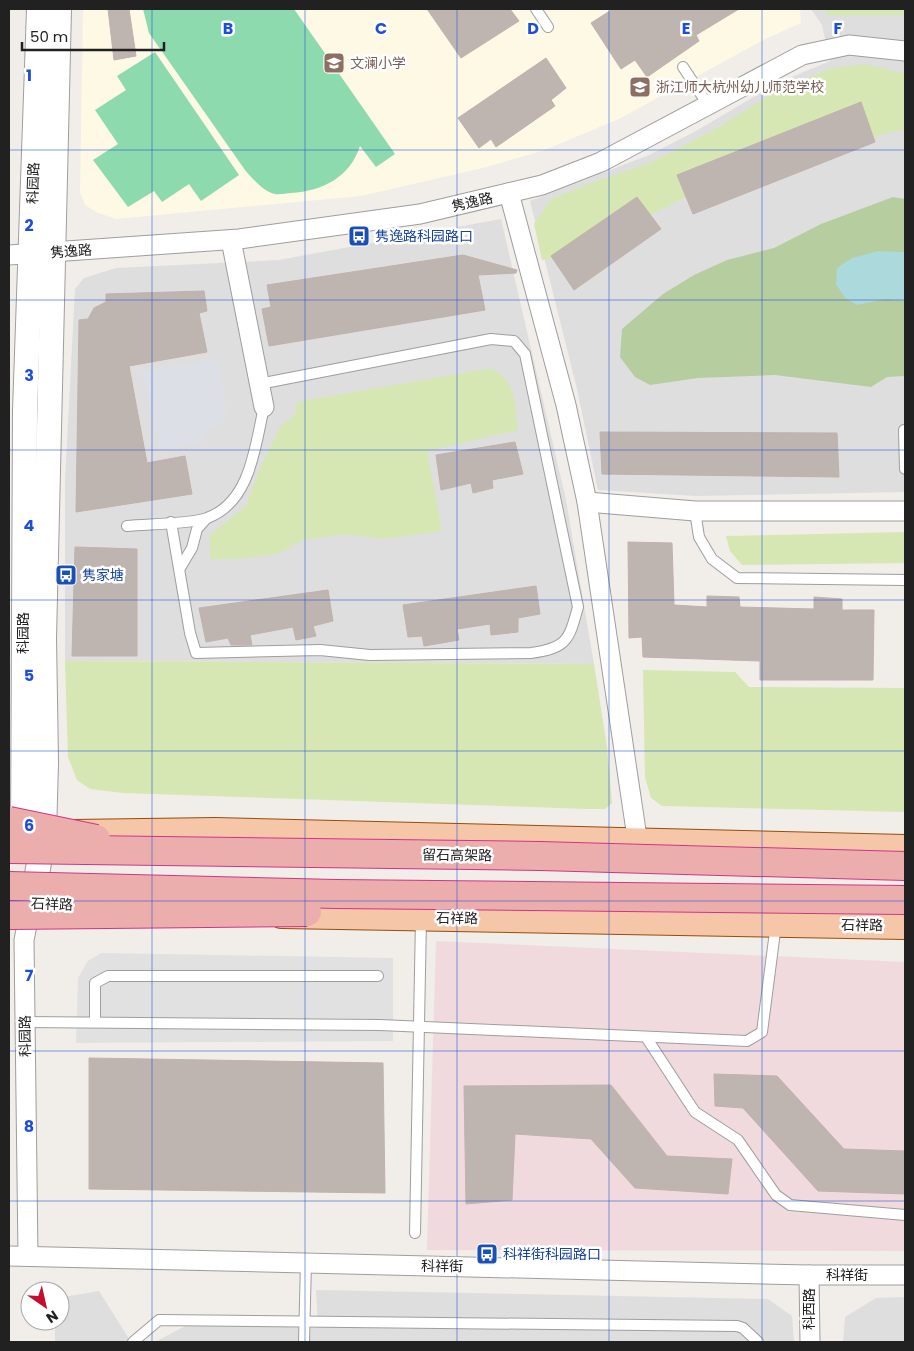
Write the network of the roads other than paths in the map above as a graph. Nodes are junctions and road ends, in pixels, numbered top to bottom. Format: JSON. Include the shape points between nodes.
{"nodes":[{"id":1,"x":40,"y":9,"type":"edge"},
{"id":2,"x":59,"y":9,"type":"edge"},
{"id":3,"x":536,"y":9,"type":"edge"},
{"id":4,"x":548,"y":27,"type":"dead end"},
{"id":5,"x":905,"y":51,"type":"edge"},
{"id":6,"x":684,"y":67,"type":"dead end"},
{"id":7,"x":708,"y":105,"type":"junction"},
{"id":8,"x":510,"y":193,"type":"junction"},
{"id":9,"x":231,"y":240,"type":"junction"},
{"id":10,"x":54,"y":252,"type":"junction"},
{"id":11,"x":20,"y":255,"type":"edge"},
{"id":12,"x":259,"y":384,"type":"junction"},
{"id":13,"x":264,"y":407,"type":"joint"},
{"id":14,"x":904,"y":430,"type":"edge"},
{"id":15,"x":905,"y":468,"type":"edge"},
{"id":16,"x":587,"y":502,"type":"junction"},
{"id":17,"x":695,"y":511,"type":"junction"},
{"id":18,"x":905,"y":511,"type":"edge"},
{"id":19,"x":206,"y":519,"type":"junction"},
{"id":20,"x":171,"y":522,"type":"junction"},
{"id":21,"x":127,"y":526,"type":"dead end"},
{"id":22,"x":180,"y":568,"type":"junction"},
{"id":23,"x":905,"y":580,"type":"edge"},
{"id":24,"x":18,"y":834,"type":"edge"},
{"id":25,"x":638,"y":844,"type":"junction"},
{"id":26,"x":905,"y":849,"type":"edge"},
{"id":27,"x":905,"y":866,"type":"edge"},
{"id":28,"x":9,"y":886,"type":"edge"},
{"id":29,"x":905,"y":900,"type":"edge"},
{"id":30,"x":16,"y":907,"type":"edge"},
{"id":31,"x":422,"y":918,"type":"junction"},
{"id":32,"x":905,"y":918,"type":"edge"},
{"id":33,"x":776,"y":923,"type":"junction"},
{"id":34,"x":905,"y":925,"type":"edge"},
{"id":35,"x":378,"y":976,"type":"dead end"},
{"id":36,"x":24,"y":1022,"type":"junction"},
{"id":37,"x":95,"y":1022,"type":"junction"},
{"id":38,"x":420,"y":1027,"type":"junction"},
{"id":39,"x":646,"y":1037,"type":"junction"},
{"id":40,"x":905,"y":1216,"type":"edge"},
{"id":41,"x":415,"y":1233,"type":"dead end"},
{"id":42,"x":9,"y":1256,"type":"edge"},
{"id":43,"x":28,"y":1256,"type":"junction"},
{"id":44,"x":306,"y":1262,"type":"junction"},
{"id":45,"x":809,"y":1275,"type":"junction"},
{"id":46,"x":905,"y":1275,"type":"edge"},
{"id":47,"x":305,"y":1322,"type":"junction"},
{"id":48,"x":133,"y":1342,"type":"edge"},
{"id":49,"x":304,"y":1342,"type":"edge"},
{"id":50,"x":758,"y":1342,"type":"edge"},
{"id":51,"x":810,"y":1342,"type":"edge"}],
"edges":[{"from":1,"to":11,"type":"street","name":"科园路"},
{"from":2,"to":10,"type":"street","name":"科园路"},
{"from":3,"to":4,"type":"lane"},
{"from":5,"to":7,"type":"street","name":"隽逸路","via":[[849,45],[802,56]]},
{"from":6,"to":7,"type":"lane"},
{"from":7,"to":8,"type":"street","name":"隽逸路","via":[[601,162],[542,185]]},
{"from":8,"to":9,"type":"street","name":"隽逸路","via":[[420,214]]},
{"from":8,"to":16,"type":"street","via":[[566,405]]},
{"from":9,"to":10,"type":"street","name":"隽逸路"},
{"from":9,"to":12,"type":"street"},
{"from":10,"to":11,"type":"street","name":"隽逸路"},
{"from":10,"to":24,"type":"street","name":"科园路","via":[[44,638],[46,763]]},
{"from":11,"to":24,"type":"street","name":"科园路"},
{"from":12,"to":13,"type":"street"},
{"from":12,"to":22,"type":"lane","via":[[492,339],[514,340],[525,354],[578,607],[570,635],[552,650],[530,653],[370,655],[320,650],[196,653]]},
{"from":13,"to":19,"type":"lane","via":[[243,487],[226,509]]},
{"from":14,"to":15,"type":"lane"},
{"from":16,"to":17,"type":"street"},
{"from":16,"to":25,"type":"street"},
{"from":17,"to":18,"type":"street"},
{"from":17,"to":23,"type":"lane","via":[[699,537],[712,559],[737,578]]},
{"from":19,"to":20,"type":"lane"},
{"from":19,"to":22,"type":"lane","via":[[197,529],[192,548]]},
{"from":20,"to":21,"type":"lane"},
{"from":20,"to":22,"type":"lane"},
{"from":24,"to":25,"type":"main road","via":[[215,832]]},
{"from":24,"to":27,"type":"highway","name":"留石高架路","bridge":true,"via":[[156,851],[540,856]]},
{"from":24,"to":30,"type":"street","name":"科园路"},
{"from":25,"to":26,"type":"main road"},
{"from":28,"to":29,"type":"highway","bridge":true,"via":[[336,894]]},
{"from":30,"to":31,"type":"main road","name":"石祥路"},
{"from":30,"to":32,"type":"highway","bridge":true},
{"from":30,"to":36,"type":"street","name":"科园路","via":[[24,940]]},
{"from":31,"to":33,"type":"main road","name":"石祥路"},
{"from":31,"to":38,"type":"lane"},
{"from":33,"to":34,"type":"main road","name":"石祥路"},
{"from":33,"to":39,"type":"lane","via":[[762,1032],[747,1041]]},
{"from":35,"to":37,"type":"lane","via":[[108,976],[95,983]]},
{"from":36,"to":37,"type":"lane"},
{"from":36,"to":43,"type":"street","name":"科园路"},
{"from":37,"to":38,"type":"lane"},
{"from":38,"to":39,"type":"lane"},
{"from":38,"to":41,"type":"lane"},
{"from":39,"to":40,"type":"lane","via":[[695,1112],[738,1140],[776,1195],[790,1205]]},
{"from":42,"to":43,"type":"street","name":"科祥街"},
{"from":43,"to":44,"type":"street","name":"科祥街"},
{"from":44,"to":45,"type":"street","name":"科祥街"},
{"from":44,"to":47,"type":"lane"},
{"from":45,"to":46,"type":"street","name":"科祥街"},
{"from":45,"to":51,"type":"street","name":"科西路"},
{"from":47,"to":48,"type":"lane","via":[[158,1320]]},
{"from":47,"to":49,"type":"lane"},
{"from":47,"to":50,"type":"lane","via":[[737,1326]]}]}
